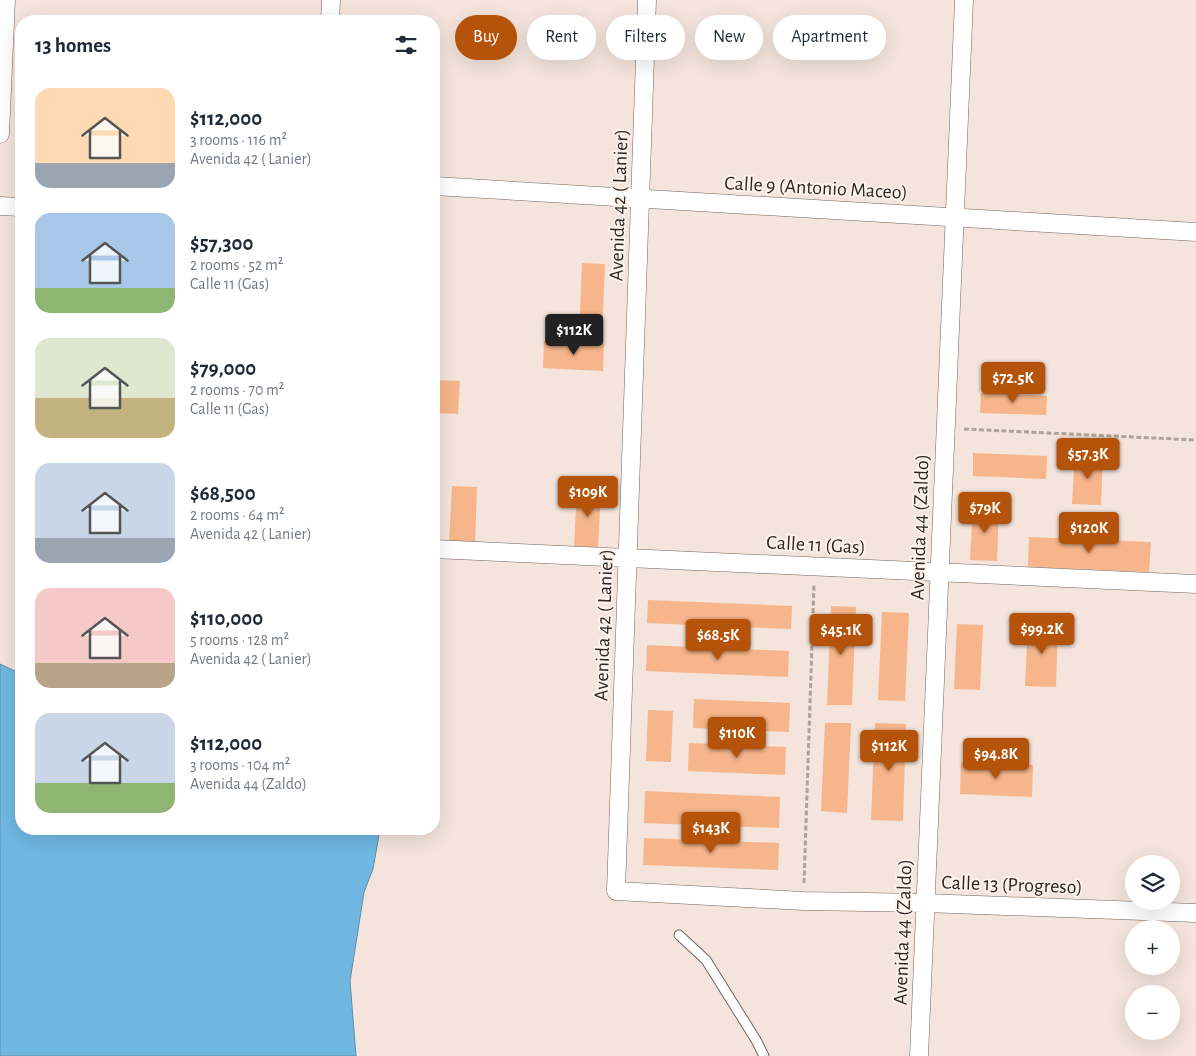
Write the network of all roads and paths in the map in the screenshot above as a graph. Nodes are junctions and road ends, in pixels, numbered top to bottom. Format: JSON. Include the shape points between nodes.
{"nodes":[{"id":1,"x":6,"y":0,"type":"edge"},
{"id":2,"x":331,"y":0,"type":"edge"},
{"id":3,"x":647,"y":0,"type":"edge"},
{"id":4,"x":964,"y":0,"type":"edge"},
{"id":5,"x":330,"y":15,"type":"edge"},
{"id":6,"x":0,"y":134,"type":"edge"},
{"id":7,"x":440,"y":186,"type":"edge"},
{"id":8,"x":640,"y":198,"type":"junction"},
{"id":9,"x":0,"y":206,"type":"edge"},
{"id":10,"x":15,"y":207,"type":"edge"},
{"id":11,"x":955,"y":218,"type":"junction"},
{"id":12,"x":1196,"y":232,"type":"edge"},
{"id":13,"x":946,"y":428,"type":"junction"},
{"id":14,"x":1196,"y":440,"type":"edge"},
{"id":15,"x":440,"y":549,"type":"edge"},
{"id":16,"x":628,"y":558,"type":"junction"},
{"id":17,"x":814,"y":566,"type":"junction"},
{"id":18,"x":940,"y":572,"type":"junction"},
{"id":19,"x":1196,"y":584,"type":"edge"},
{"id":20,"x":616,"y":891,"type":"joint"},
{"id":21,"x":804,"y":901,"type":"junction"},
{"id":22,"x":925,"y":903,"type":"junction"},
{"id":23,"x":1196,"y":913,"type":"edge"},
{"id":24,"x":679,"y":935,"type":"dead end"},
{"id":25,"x":764,"y":1056,"type":"edge"},
{"id":26,"x":919,"y":1056,"type":"edge"}],
"edges":[{"from":1,"to":6,"type":"street"},
{"from":2,"to":5,"type":"street"},
{"from":3,"to":8,"type":"street","name":"Avenida 42 ( Lanier)"},
{"from":4,"to":11,"type":"street","name":"Avenida 44 (Zaldo)"},
{"from":7,"to":8,"type":"street","name":"Calle 9 (Antonio Maceo)"},
{"from":8,"to":11,"type":"street","name":"Calle 9 (Antonio Maceo)"},
{"from":8,"to":16,"type":"street","name":"Avenida 42 ( Lanier)"},
{"from":9,"to":10,"type":"street"},
{"from":11,"to":12,"type":"street","name":"Calle 9 (Antonio Maceo)"},
{"from":11,"to":13,"type":"street","name":"Avenida 44 (Zaldo)"},
{"from":13,"to":14,"type":"path"},
{"from":13,"to":18,"type":"street","name":"Avenida 44 (Zaldo)"},
{"from":15,"to":16,"type":"street","name":"Calle 11 (Gas)"},
{"from":16,"to":17,"type":"street","name":"Calle 11 (Gas)"},
{"from":16,"to":20,"type":"street","name":"Avenida 42 ( Lanier)"},
{"from":17,"to":18,"type":"street","name":"Calle 11 (Gas)"},
{"from":17,"to":21,"type":"path"},
{"from":18,"to":19,"type":"street","name":"Calle 11 (Gas)"},
{"from":18,"to":22,"type":"street","name":"Avenida 44 (Zaldo)"},
{"from":20,"to":21,"type":"street","name":"Calle 13 (Progreso)"},
{"from":21,"to":22,"type":"street","name":"Calle 13 (Progreso)"},
{"from":22,"to":23,"type":"street","name":"Calle 13 (Progreso)"},
{"from":22,"to":26,"type":"street","name":"Avenida 44 (Zaldo)"},
{"from":24,"to":25,"type":"lane","via":[[706,960]]}]}
